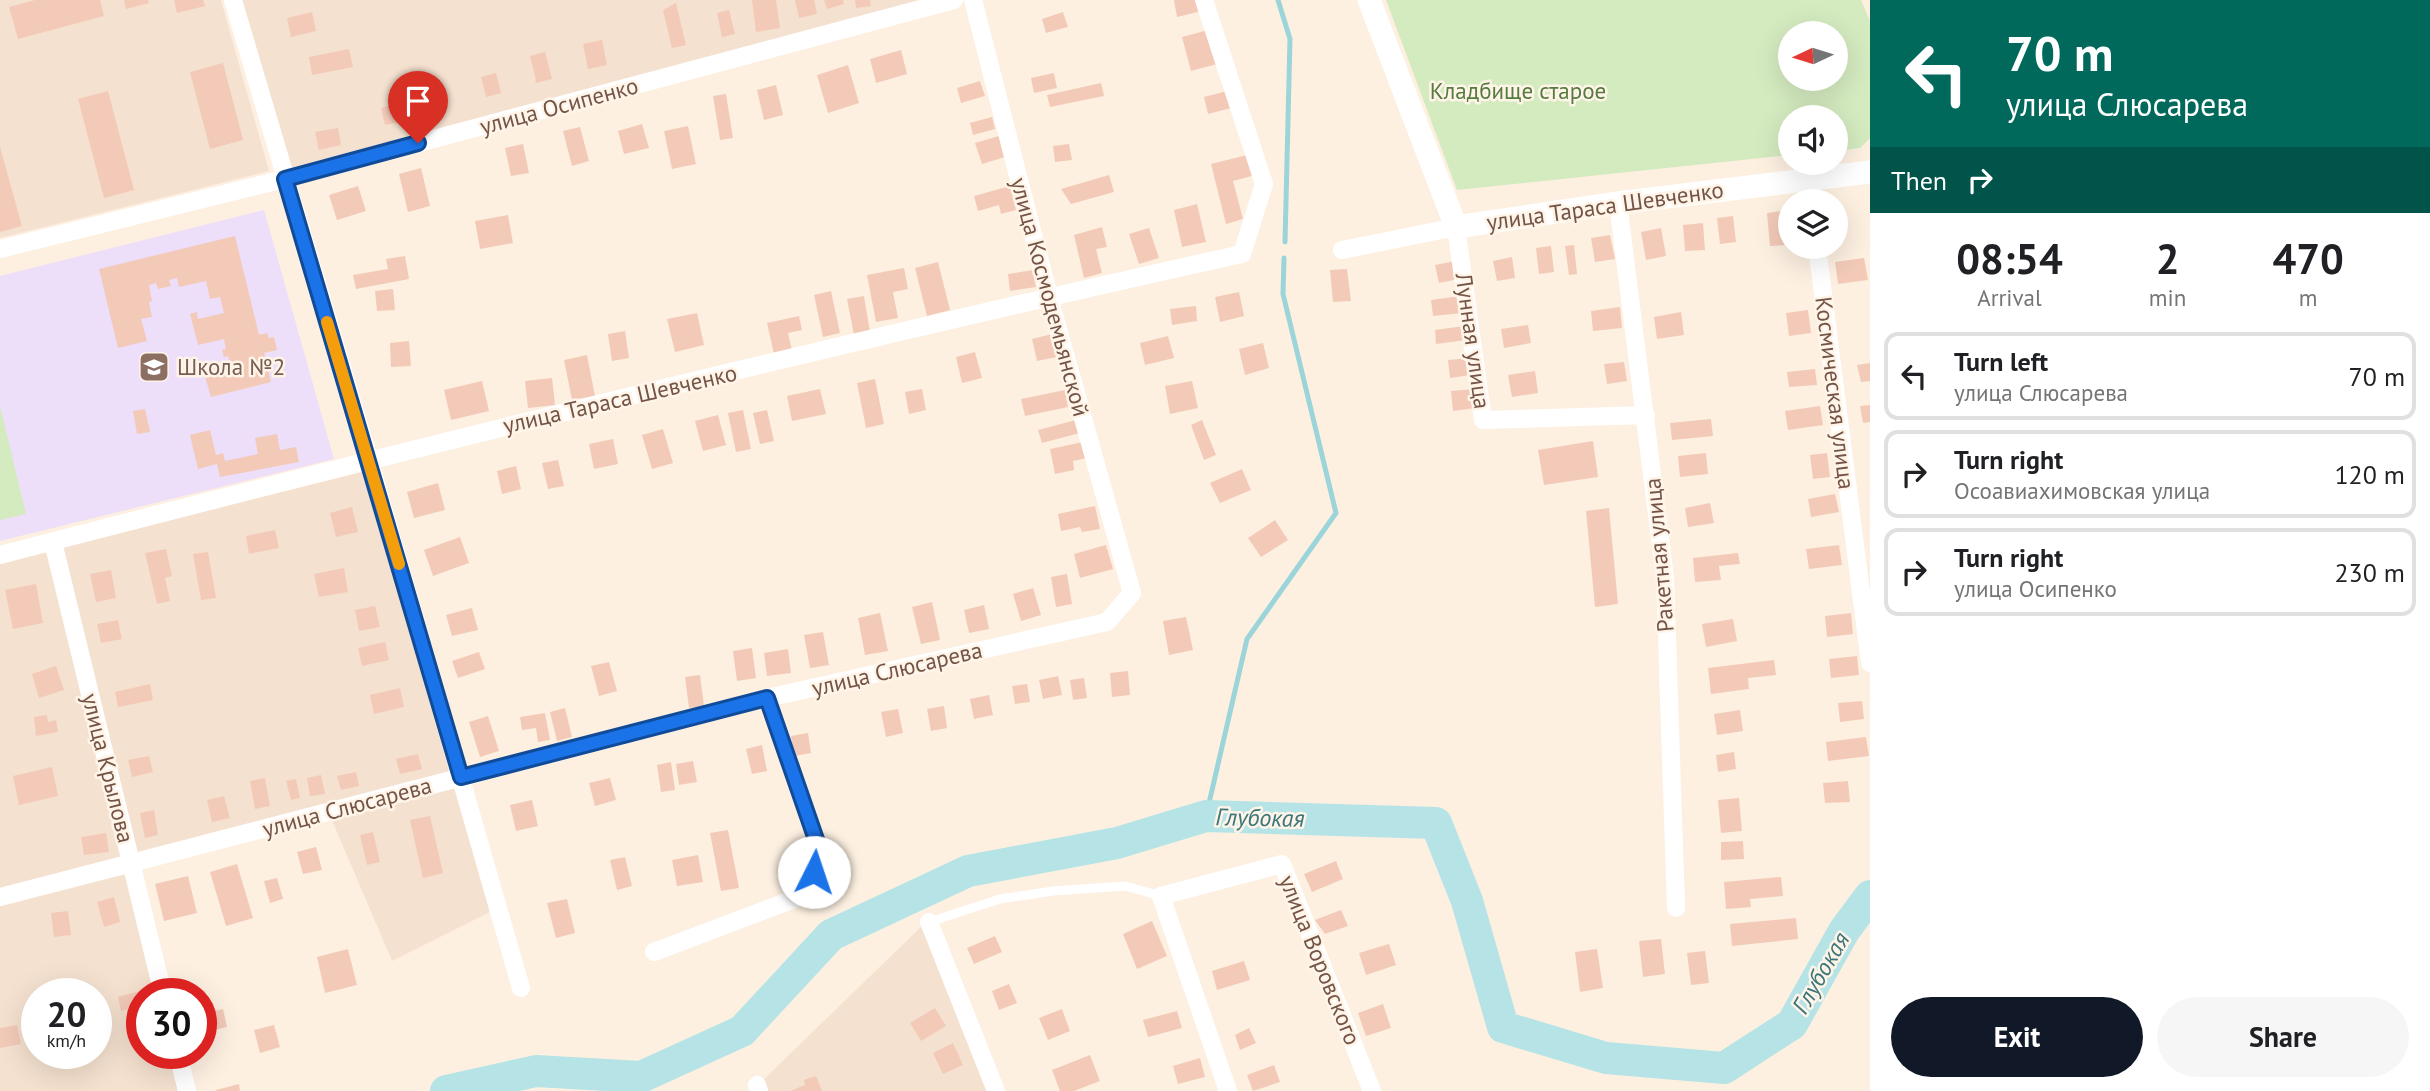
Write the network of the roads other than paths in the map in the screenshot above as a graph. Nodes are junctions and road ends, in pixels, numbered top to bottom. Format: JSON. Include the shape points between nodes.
{"nodes":[{"id":1,"x":233,"y":0,"type":"edge"},
{"id":2,"x":954,"y":0,"type":"edge"},
{"id":3,"x":973,"y":0,"type":"edge"},
{"id":4,"x":1204,"y":0,"type":"edge"},
{"id":5,"x":1370,"y":0,"type":"edge"},
{"id":6,"x":1870,"y":172,"type":"edge"},
{"id":7,"x":1808,"y":178,"type":"junction"},
{"id":8,"x":285,"y":179,"type":"junction"},
{"id":9,"x":1809,"y":189,"type":"edge"},
{"id":10,"x":1618,"y":203,"type":"junction"},
{"id":11,"x":1456,"y":227,"type":"junction"},
{"id":12,"x":0,"y":249,"type":"edge"},
{"id":13,"x":1342,"y":250,"type":"dead end"},
{"id":14,"x":1819,"y":259,"type":"edge"},
{"id":15,"x":1049,"y":297,"type":"junction"},
{"id":16,"x":1646,"y":415,"type":"junction"},
{"id":17,"x":369,"y":459,"type":"junction"},
{"id":18,"x":52,"y":542,"type":"junction"},
{"id":19,"x":0,"y":555,"type":"edge"},
{"id":20,"x":1132,"y":593,"type":"joint"},
{"id":21,"x":1870,"y":663,"type":"edge"},
{"id":22,"x":767,"y":698,"type":"junction"},
{"id":23,"x":461,"y":777,"type":"junction"},
{"id":24,"x":131,"y":863,"type":"junction"},
{"id":25,"x":1161,"y":896,"type":"junction"},
{"id":26,"x":0,"y":897,"type":"edge"},
{"id":27,"x":1676,"y":908,"type":"dead end"},
{"id":28,"x":929,"y":922,"type":"joint"},
{"id":29,"x":654,"y":952,"type":"dead end"},
{"id":30,"x":159,"y":978,"type":"edge"},
{"id":31,"x":521,"y":988,"type":"dead end"},
{"id":32,"x":182,"y":1069,"type":"edge"},
{"id":33,"x":187,"y":1091,"type":"edge"},
{"id":34,"x":996,"y":1091,"type":"edge"},
{"id":35,"x":1228,"y":1091,"type":"edge"},
{"id":36,"x":1372,"y":1091,"type":"edge"}],
"edges":[{"from":1,"to":8,"type":"street"},
{"from":2,"to":8,"type":"street","name":"улица Осипенко"},
{"from":3,"to":15,"type":"street","name":"улица Космодемьянской"},
{"from":4,"to":15,"type":"street","name":"улица Тараса Шевченко","via":[[1264,184],[1242,254]]},
{"from":5,"to":11,"type":"street"},
{"from":6,"to":7,"type":"street","name":"улица Тараса Шевченко"},
{"from":7,"to":9,"type":"street"},
{"from":7,"to":10,"type":"street","name":"улица Тараса Шевченко"},
{"from":8,"to":12,"type":"street","name":"улица Осипенко"},
{"from":8,"to":17,"type":"street"},
{"from":10,"to":11,"type":"street","name":"улица Тараса Шевченко"},
{"from":10,"to":16,"type":"street","name":"Ракетная улица"},
{"from":11,"to":13,"type":"street","name":"улица Тараса Шевченко"},
{"from":11,"to":16,"type":"street","name":"Лунная улица","via":[[1483,420]]},
{"from":14,"to":21,"type":"street","name":"Космическая улица"},
{"from":15,"to":17,"type":"street","name":"улица Тараса Шевченко"},
{"from":15,"to":20,"type":"street","name":"улица Космодемьянской"},
{"from":16,"to":27,"type":"street","name":"Ракетная улица","via":[[1665,578]]},
{"from":17,"to":18,"type":"street","name":"улица Тараса Шевченко"},
{"from":17,"to":23,"type":"street"},
{"from":18,"to":19,"type":"street","name":"улица Тараса Шевченко"},
{"from":18,"to":24,"type":"street","name":"улица Крылова"},
{"from":20,"to":22,"type":"street","name":"улица Слюсарева","via":[[1107,621]]},
{"from":22,"to":23,"type":"street","name":"улица Слюсарева"},
{"from":22,"to":29,"type":"street","via":[[820,851],[807,894]]},
{"from":23,"to":24,"type":"street","name":"улица Слюсарева"},
{"from":23,"to":31,"type":"street"},
{"from":24,"to":26,"type":"street","name":"улица Слюсарева"},
{"from":24,"to":30,"type":"street","name":"улица Крылова"},
{"from":25,"to":28,"type":"lane","via":[[1125,886],[1053,891],[1000,899]]},
{"from":25,"to":35,"type":"street"},
{"from":25,"to":36,"type":"street","name":"улица Воровского","via":[[1282,864]]},
{"from":28,"to":34,"type":"street"},
{"from":32,"to":33,"type":"street"}]}
